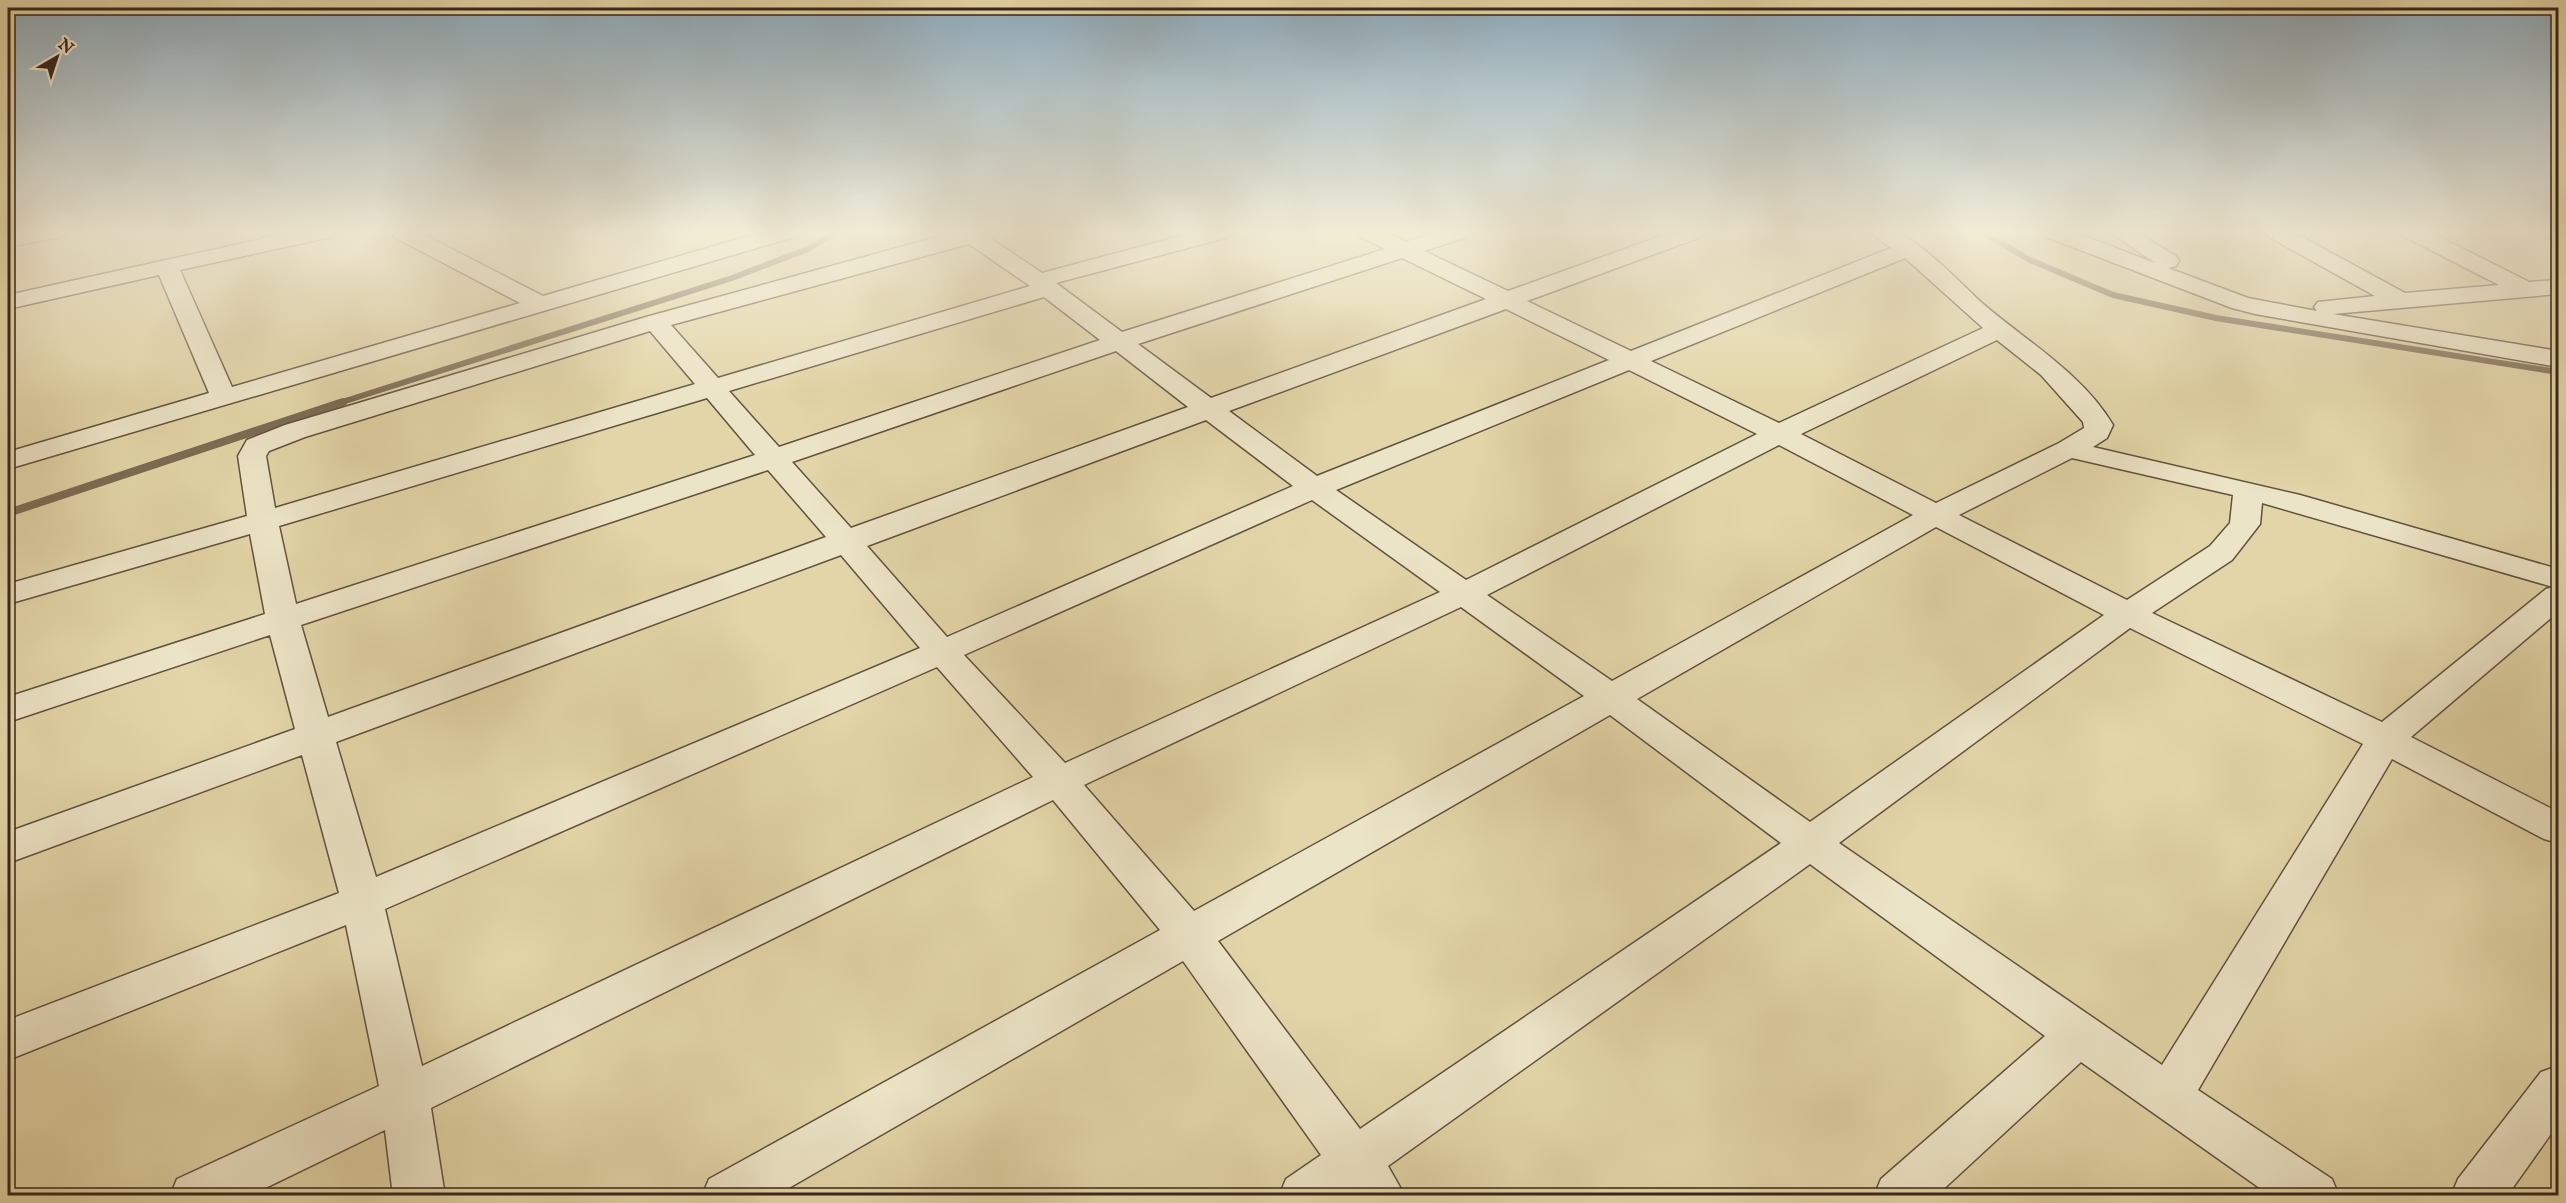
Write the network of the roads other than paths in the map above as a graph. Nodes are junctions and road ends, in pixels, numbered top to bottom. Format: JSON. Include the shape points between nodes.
{"nodes":[{"id":1,"x":69,"y":288,"type":"edge"},
{"id":2,"x":177,"y":288,"type":"edge"},
{"id":3,"x":510,"y":288,"type":"edge"},
{"id":4,"x":594,"y":288,"type":"edge"},
{"id":5,"x":776,"y":288,"type":"edge"},
{"id":6,"x":1033,"y":288,"type":"edge"},
{"id":7,"x":1047,"y":288,"type":"edge"},
{"id":8,"x":1285,"y":288,"type":"edge"},
{"id":9,"x":1479,"y":288,"type":"edge"},
{"id":10,"x":1544,"y":288,"type":"edge"},
{"id":11,"x":1810,"y":288,"type":"edge"},
{"id":12,"x":1952,"y":288,"type":"edge"},
{"id":13,"x":2201,"y":288,"type":"edge"},
{"id":14,"x":2215,"y":288,"type":"edge"},
{"id":15,"x":2379,"y":288,"type":"edge"},
{"id":16,"x":2540,"y":288,"type":"edge"},
{"id":17,"x":2525,"y":289,"type":"junction"},
{"id":18,"x":2400,"y":300,"type":"junction"},
{"id":19,"x":8,"y":302,"type":"edge"},
{"id":20,"x":1507,"y":302,"type":"junction"},
{"id":21,"x":2240,"y":303,"type":"junction"},
{"id":22,"x":542,"y":305,"type":"junction"},
{"id":23,"x":2559,"y":305,"type":"edge"},
{"id":24,"x":2282,"y":312,"type":"junction"},
{"id":25,"x":656,"y":322,"type":"junction"},
{"id":26,"x":1999,"y":330,"type":"junction"},
{"id":27,"x":1118,"y":342,"type":"junction"},
{"id":28,"x":2559,"y":359,"type":"edge"},
{"id":29,"x":1628,"y":361,"type":"junction"},
{"id":30,"x":710,"y":387,"type":"junction"},
{"id":31,"x":224,"y":398,"type":"junction"},
{"id":32,"x":1209,"y":409,"type":"junction"},
{"id":33,"x":1779,"y":434,"type":"junction"},
{"id":34,"x":2069,"y":449,"type":"junction"},
{"id":35,"x":775,"y":458,"type":"junction"},
{"id":36,"x":8,"y":462,"type":"edge"},
{"id":37,"x":1314,"y":488,"type":"junction"},
{"id":38,"x":2248,"y":490,"type":"junction"},
{"id":39,"x":1935,"y":515,"type":"junction"},
{"id":40,"x":263,"y":521,"type":"junction"},
{"id":41,"x":848,"y":542,"type":"junction"},
{"id":42,"x":2559,"y":579,"type":"edge"},
{"id":43,"x":1465,"y":593,"type":"junction"},
{"id":44,"x":8,"y":594,"type":"edge"},
{"id":45,"x":2559,"y":596,"type":"edge"},
{"id":46,"x":2128,"y":614,"type":"junction"},
{"id":47,"x":284,"y":620,"type":"junction"},
{"id":48,"x":942,"y":652,"type":"junction"},
{"id":49,"x":1610,"y":697,"type":"junction"},
{"id":50,"x":8,"y":710,"type":"edge"},
{"id":51,"x":316,"y":734,"type":"junction"},
{"id":52,"x":2385,"y":739,"type":"junction"},
{"id":53,"x":1059,"y":781,"type":"junction"},
{"id":54,"x":2559,"y":829,"type":"edge"},
{"id":55,"x":1810,"y":843,"type":"junction"},
{"id":56,"x":8,"y":848,"type":"edge"},
{"id":57,"x":362,"y":901,"type":"junction"},
{"id":58,"x":1189,"y":935,"type":"junction"},
{"id":59,"x":2079,"y":1035,"type":"junction"},
{"id":60,"x":8,"y":1040,"type":"edge"},
{"id":61,"x":2559,"y":1087,"type":"edge"},
{"id":62,"x":2169,"y":1096,"type":"junction"},
{"id":63,"x":405,"y":1097,"type":"junction"},
{"id":64,"x":1354,"y":1160,"type":"junction"},
{"id":65,"x":195,"y":1196,"type":"edge"},
{"id":66,"x":419,"y":1196,"type":"edge"},
{"id":67,"x":727,"y":1196,"type":"edge"},
{"id":68,"x":1304,"y":1196,"type":"edge"},
{"id":69,"x":1380,"y":1196,"type":"edge"},
{"id":70,"x":1899,"y":1196,"type":"edge"},
{"id":71,"x":2314,"y":1196,"type":"edge"},
{"id":72,"x":2476,"y":1196,"type":"edge"}],
"edges":[{"from":1,"to":19,"type":"street"},
{"from":2,"to":31,"type":"street"},
{"from":3,"to":22,"type":"street"},
{"from":4,"to":22,"type":"street"},
{"from":5,"to":25,"type":"street"},
{"from":6,"to":30,"type":"street"},
{"from":7,"to":27,"type":"street"},
{"from":8,"to":27,"type":"street"},
{"from":9,"to":20,"type":"street"},
{"from":10,"to":20,"type":"street"},
{"from":11,"to":29,"type":"street"},
{"from":12,"to":26,"type":"street"},
{"from":13,"to":21,"type":"street"},
{"from":14,"to":21,"type":"street"},
{"from":15,"to":18,"type":"street"},
{"from":16,"to":17,"type":"street"},
{"from":17,"to":18,"type":"street"},
{"from":17,"to":23,"type":"street"},
{"from":18,"to":24,"type":"street"},
{"from":20,"to":29,"type":"street"},
{"from":20,"to":32,"type":"street"},
{"from":21,"to":24,"type":"street"},
{"from":22,"to":31,"type":"street"},
{"from":24,"to":28,"type":"street"},
{"from":25,"to":30,"type":"street"},
{"from":25,"to":40,"type":"street","via":[[270,439],[257,446],[252,456]]},
{"from":26,"to":33,"type":"street"},
{"from":26,"to":34,"type":"street","via":[[2050,370],[2095,418],[2097,432]]},
{"from":27,"to":32,"type":"street"},
{"from":27,"to":35,"type":"street"},
{"from":29,"to":33,"type":"street"},
{"from":29,"to":37,"type":"street"},
{"from":30,"to":35,"type":"street"},
{"from":30,"to":40,"type":"street"},
{"from":31,"to":36,"type":"street"},
{"from":32,"to":37,"type":"street"},
{"from":32,"to":41,"type":"street"},
{"from":33,"to":39,"type":"street"},
{"from":33,"to":43,"type":"street"},
{"from":34,"to":38,"type":"street","via":[[2135,468]]},
{"from":34,"to":39,"type":"street"},
{"from":35,"to":41,"type":"street"},
{"from":35,"to":47,"type":"street"},
{"from":37,"to":43,"type":"street"},
{"from":37,"to":48,"type":"street"},
{"from":38,"to":42,"type":"street","via":[[2402,530]]},
{"from":38,"to":46,"type":"street","via":[[2245,524],[2221,553]]},
{"from":39,"to":46,"type":"street"},
{"from":39,"to":49,"type":"street"},
{"from":40,"to":44,"type":"street"},
{"from":40,"to":47,"type":"street"},
{"from":41,"to":48,"type":"street"},
{"from":41,"to":51,"type":"street"},
{"from":43,"to":49,"type":"street"},
{"from":43,"to":53,"type":"street"},
{"from":45,"to":52,"type":"street"},
{"from":46,"to":52,"type":"street"},
{"from":46,"to":55,"type":"street"},
{"from":47,"to":50,"type":"street"},
{"from":47,"to":51,"type":"street"},
{"from":48,"to":53,"type":"street"},
{"from":48,"to":57,"type":"street"},
{"from":49,"to":55,"type":"street"},
{"from":49,"to":58,"type":"street"},
{"from":51,"to":56,"type":"street"},
{"from":51,"to":57,"type":"street"},
{"from":52,"to":54,"type":"street"},
{"from":52,"to":62,"type":"street"},
{"from":53,"to":58,"type":"street"},
{"from":53,"to":63,"type":"street"},
{"from":55,"to":59,"type":"street"},
{"from":55,"to":64,"type":"street"},
{"from":57,"to":60,"type":"street"},
{"from":57,"to":63,"type":"street"},
{"from":58,"to":64,"type":"street"},
{"from":58,"to":67,"type":"street"},
{"from":59,"to":62,"type":"street"},
{"from":59,"to":70,"type":"street"},
{"from":61,"to":72,"type":"street"},
{"from":62,"to":71,"type":"street"},
{"from":63,"to":65,"type":"street"},
{"from":63,"to":66,"type":"street"},
{"from":64,"to":68,"type":"street"},
{"from":64,"to":69,"type":"street"}]}
